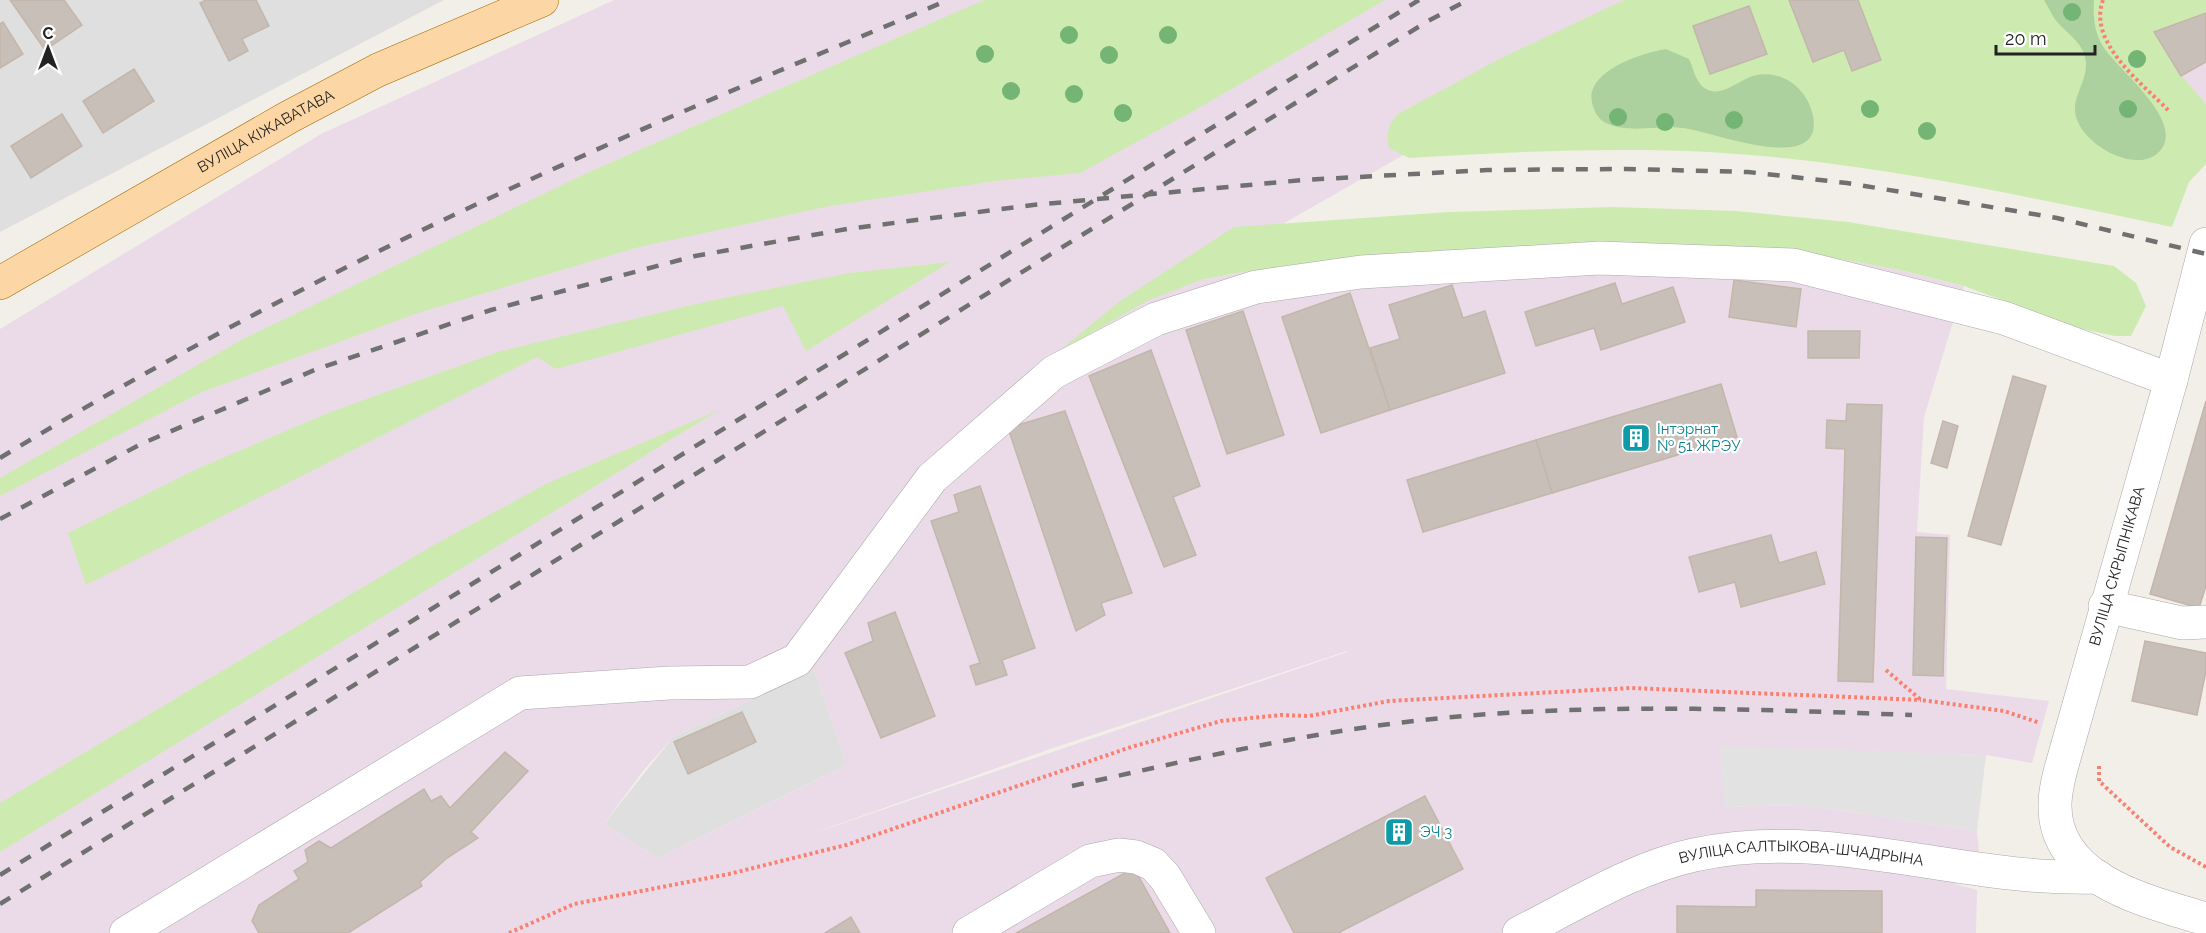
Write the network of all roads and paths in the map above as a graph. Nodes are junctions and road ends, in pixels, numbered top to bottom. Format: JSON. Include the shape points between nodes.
{"nodes":[{"id":1,"x":542,"y":0,"type":"edge"},
{"id":2,"x":2103,"y":0,"type":"edge"},
{"id":3,"x":2169,"y":111,"type":"dead end"},
{"id":4,"x":2206,"y":244,"type":"edge"},
{"id":5,"x":0,"y":283,"type":"edge"},
{"id":6,"x":2171,"y":380,"type":"junction"},
{"id":7,"x":2105,"y":606,"type":"junction"},
{"id":8,"x":2206,"y":622,"type":"edge"},
{"id":9,"x":1886,"y":670,"type":"dead end"},
{"id":10,"x":1921,"y":700,"type":"junction"},
{"id":11,"x":2049,"y":726,"type":"dead end"},
{"id":12,"x":2098,"y":877,"type":"junction"},
{"id":13,"x":2206,"y":919,"type":"edge"},
{"id":14,"x":126,"y":933,"type":"edge"},
{"id":15,"x":509,"y":933,"type":"edge"},
{"id":16,"x":969,"y":933,"type":"edge"},
{"id":17,"x":1199,"y":933,"type":"edge"},
{"id":18,"x":1519,"y":933,"type":"edge"}],
"edges":[{"from":1,"to":5,"type":"main road","name":"ВУЛІЦА КІЖАВАТАВА","via":[[378,70]]},
{"from":2,"to":3,"type":"path","via":[[2100,22],[2106,41]]},
{"from":4,"to":6,"type":"street","name":"ВУЛІЦА СКРЫПНІКАВА"},
{"from":6,"to":7,"type":"street","name":"ВУЛІЦА СКРЫПНІКАВА"},
{"from":6,"to":14,"type":"street","via":[[2004,318],[1793,265],[1600,258],[1361,272],[1256,287],[1156,320],[1054,372],[932,478],[797,660],[750,682],[520,693]]},
{"from":7,"to":8,"type":"street","via":[[2182,622]]},
{"from":7,"to":12,"type":"street","name":"ВУЛІЦА СКРЫПНІКАВА","via":[[2057,784],[2055,807],[2058,827],[2067,845]]},
{"from":9,"to":10,"type":"path"},
{"from":10,"to":11,"type":"path","via":[[2004,711]]},
{"from":10,"to":15,"type":"path","via":[[1631,688],[1389,701],[1309,716],[1221,721],[1128,748],[846,845],[729,874],[574,904]]},
{"from":12,"to":13,"type":"street","name":"ВУЛІЦА СКРЫПНІКАВА","via":[[2140,899]]},
{"from":12,"to":18,"type":"street","name":"ВУЛІЦА САЛТЫКОВА-ШЧАДРЫНА","via":[[2054,879],[1824,846],[1734,848],[1692,855],[1646,871]]},
{"from":16,"to":17,"type":"street","via":[[1090,861],[1119,855],[1153,864]]}]}
